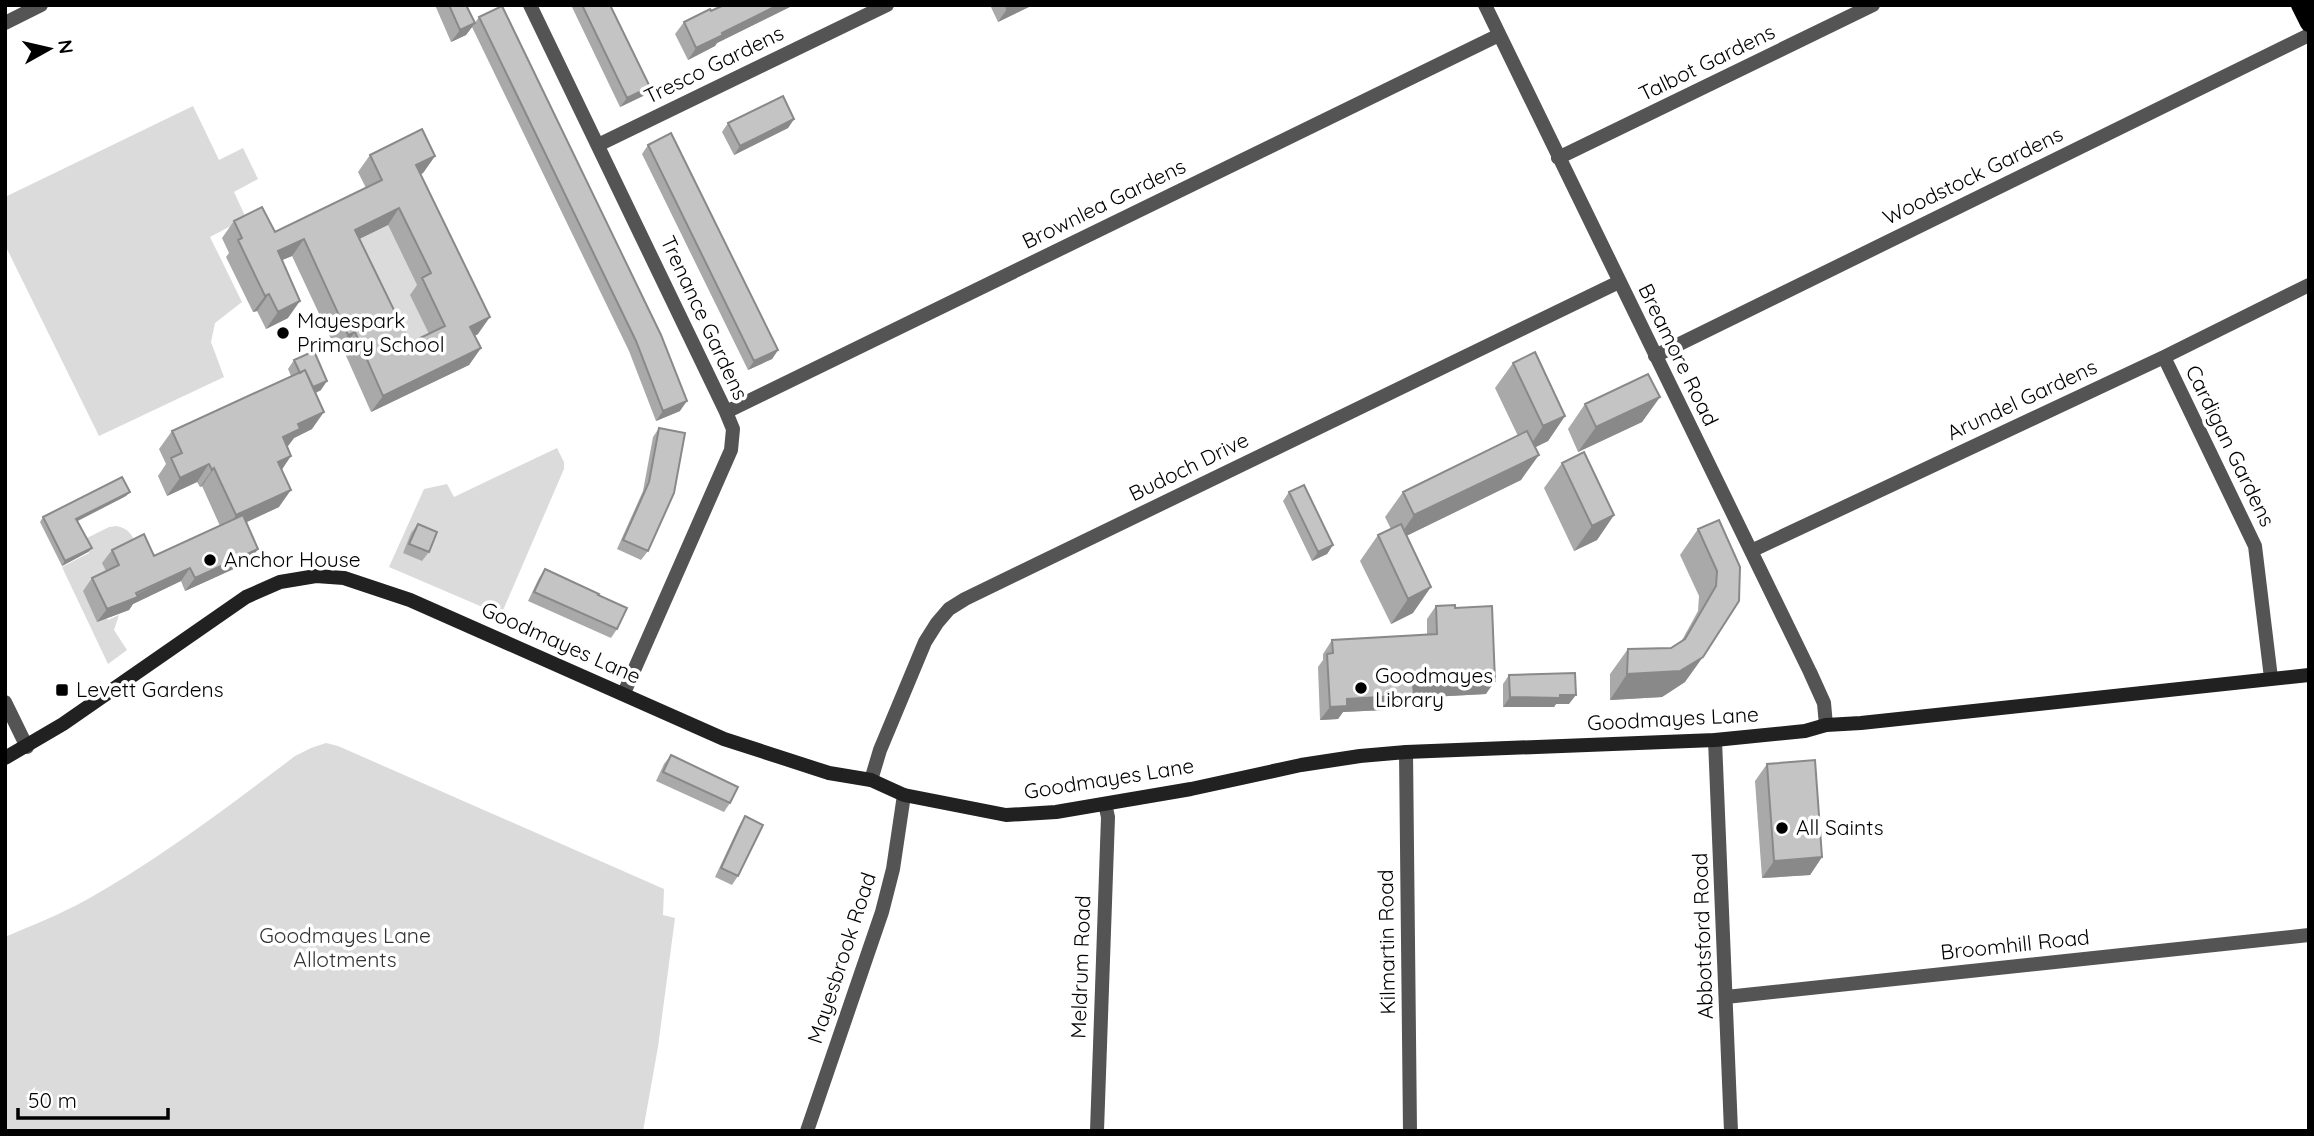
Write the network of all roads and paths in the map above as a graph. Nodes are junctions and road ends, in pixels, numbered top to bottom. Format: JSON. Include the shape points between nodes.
{"nodes":[{"id":1,"x":41,"y":5,"type":"edge"},
{"id":2,"x":530,"y":5,"type":"edge"},
{"id":3,"x":887,"y":5,"type":"edge"},
{"id":4,"x":1485,"y":5,"type":"edge"},
{"id":5,"x":1873,"y":5,"type":"edge"},
{"id":6,"x":2300,"y":5,"type":"edge"},
{"id":7,"x":5,"y":23,"type":"edge"},
{"id":8,"x":2309,"y":23,"type":"edge"},
{"id":9,"x":1499,"y":35,"type":"junction"},
{"id":10,"x":2309,"y":35,"type":"edge"},
{"id":11,"x":598,"y":145,"type":"junction"},
{"id":12,"x":1558,"y":158,"type":"junction"},
{"id":13,"x":1619,"y":282,"type":"junction"},
{"id":14,"x":2309,"y":285,"type":"edge"},
{"id":15,"x":1655,"y":356,"type":"junction"},
{"id":16,"x":2164,"y":357,"type":"junction"},
{"id":17,"x":726,"y":412,"type":"junction"},
{"id":18,"x":1751,"y":551,"type":"junction"},
{"id":19,"x":2309,"y":675,"type":"edge"},
{"id":20,"x":2271,"y":678,"type":"junction"},
{"id":21,"x":624,"y":693,"type":"junction"},
{"id":22,"x":5,"y":702,"type":"edge"},
{"id":23,"x":1826,"y":725,"type":"junction"},
{"id":24,"x":1715,"y":740,"type":"junction"},
{"id":25,"x":27,"y":747,"type":"junction"},
{"id":26,"x":1406,"y":752,"type":"junction"},
{"id":27,"x":5,"y":758,"type":"edge"},
{"id":28,"x":871,"y":780,"type":"junction"},
{"id":29,"x":905,"y":795,"type":"junction"},
{"id":30,"x":1105,"y":804,"type":"junction"},
{"id":31,"x":2309,"y":935,"type":"edge"},
{"id":32,"x":1726,"y":997,"type":"junction"},
{"id":33,"x":807,"y":1131,"type":"edge"},
{"id":34,"x":1097,"y":1131,"type":"edge"},
{"id":35,"x":1410,"y":1131,"type":"edge"},
{"id":36,"x":1731,"y":1131,"type":"edge"}],
"edges":[{"from":1,"to":7,"type":"street"},
{"from":2,"to":11,"type":"street","name":"Trenance Gardens"},
{"from":3,"to":11,"type":"street","name":"Tresco Gardens"},
{"from":4,"to":9,"type":"street","name":"Breamore Road"},
{"from":5,"to":12,"type":"street","name":"Talbot Gardens"},
{"from":6,"to":8,"type":"main road"},
{"from":9,"to":12,"type":"street","name":"Breamore Road"},
{"from":9,"to":17,"type":"street","name":"Brownlea Gardens"},
{"from":10,"to":15,"type":"street","name":"Woodstock Gardens"},
{"from":11,"to":17,"type":"street","name":"Trenance Gardens"},
{"from":12,"to":13,"type":"street","name":"Breamore Road"},
{"from":13,"to":15,"type":"street","name":"Breamore Road"},
{"from":13,"to":28,"type":"street","name":"Budoch Drive","via":[[949,609],[925,642]]},
{"from":14,"to":16,"type":"street","name":"Arundel Gardens"},
{"from":15,"to":18,"type":"street","name":"Breamore Road"},
{"from":16,"to":18,"type":"street","name":"Arundel Gardens"},
{"from":16,"to":20,"type":"street","name":"Cardigan Gardens","via":[[2255,546]]},
{"from":17,"to":21,"type":"street","name":"Trenance Gardens","via":[[733,429],[731,450]]},
{"from":18,"to":23,"type":"street","name":"Breamore Road","via":[[1824,702]]},
{"from":19,"to":20,"type":"main road","name":"Goodmayes Lane"},
{"from":20,"to":23,"type":"main road","name":"Goodmayes Lane"},
{"from":21,"to":25,"type":"main road","name":"Goodmayes Lane","via":[[372,586],[344,578],[307,577],[246,597]]},
{"from":21,"to":28,"type":"main road","name":"Goodmayes Lane","via":[[724,739],[829,773]]},
{"from":22,"to":25,"type":"street"},
{"from":23,"to":24,"type":"main road","name":"Goodmayes Lane"},
{"from":24,"to":26,"type":"main road","name":"Goodmayes Lane"},
{"from":24,"to":32,"type":"street","name":"Abbotsford Road"},
{"from":25,"to":27,"type":"main road","name":"Goodmayes Lane"},
{"from":26,"to":30,"type":"main road","name":"Goodmayes Lane","via":[[1301,765]]},
{"from":26,"to":35,"type":"street","name":"Kilmartin Road"},
{"from":28,"to":29,"type":"main road","name":"Goodmayes Lane"},
{"from":29,"to":30,"type":"main road","name":"Goodmayes Lane","via":[[1006,815]]},
{"from":29,"to":33,"type":"street","name":"Mayesbrook Road","via":[[882,912]]},
{"from":30,"to":34,"type":"street","name":"Meldrum Road"},
{"from":31,"to":32,"type":"street","name":"Broomhill Road"},
{"from":32,"to":36,"type":"street","name":"Abbotsford Road"}]}
